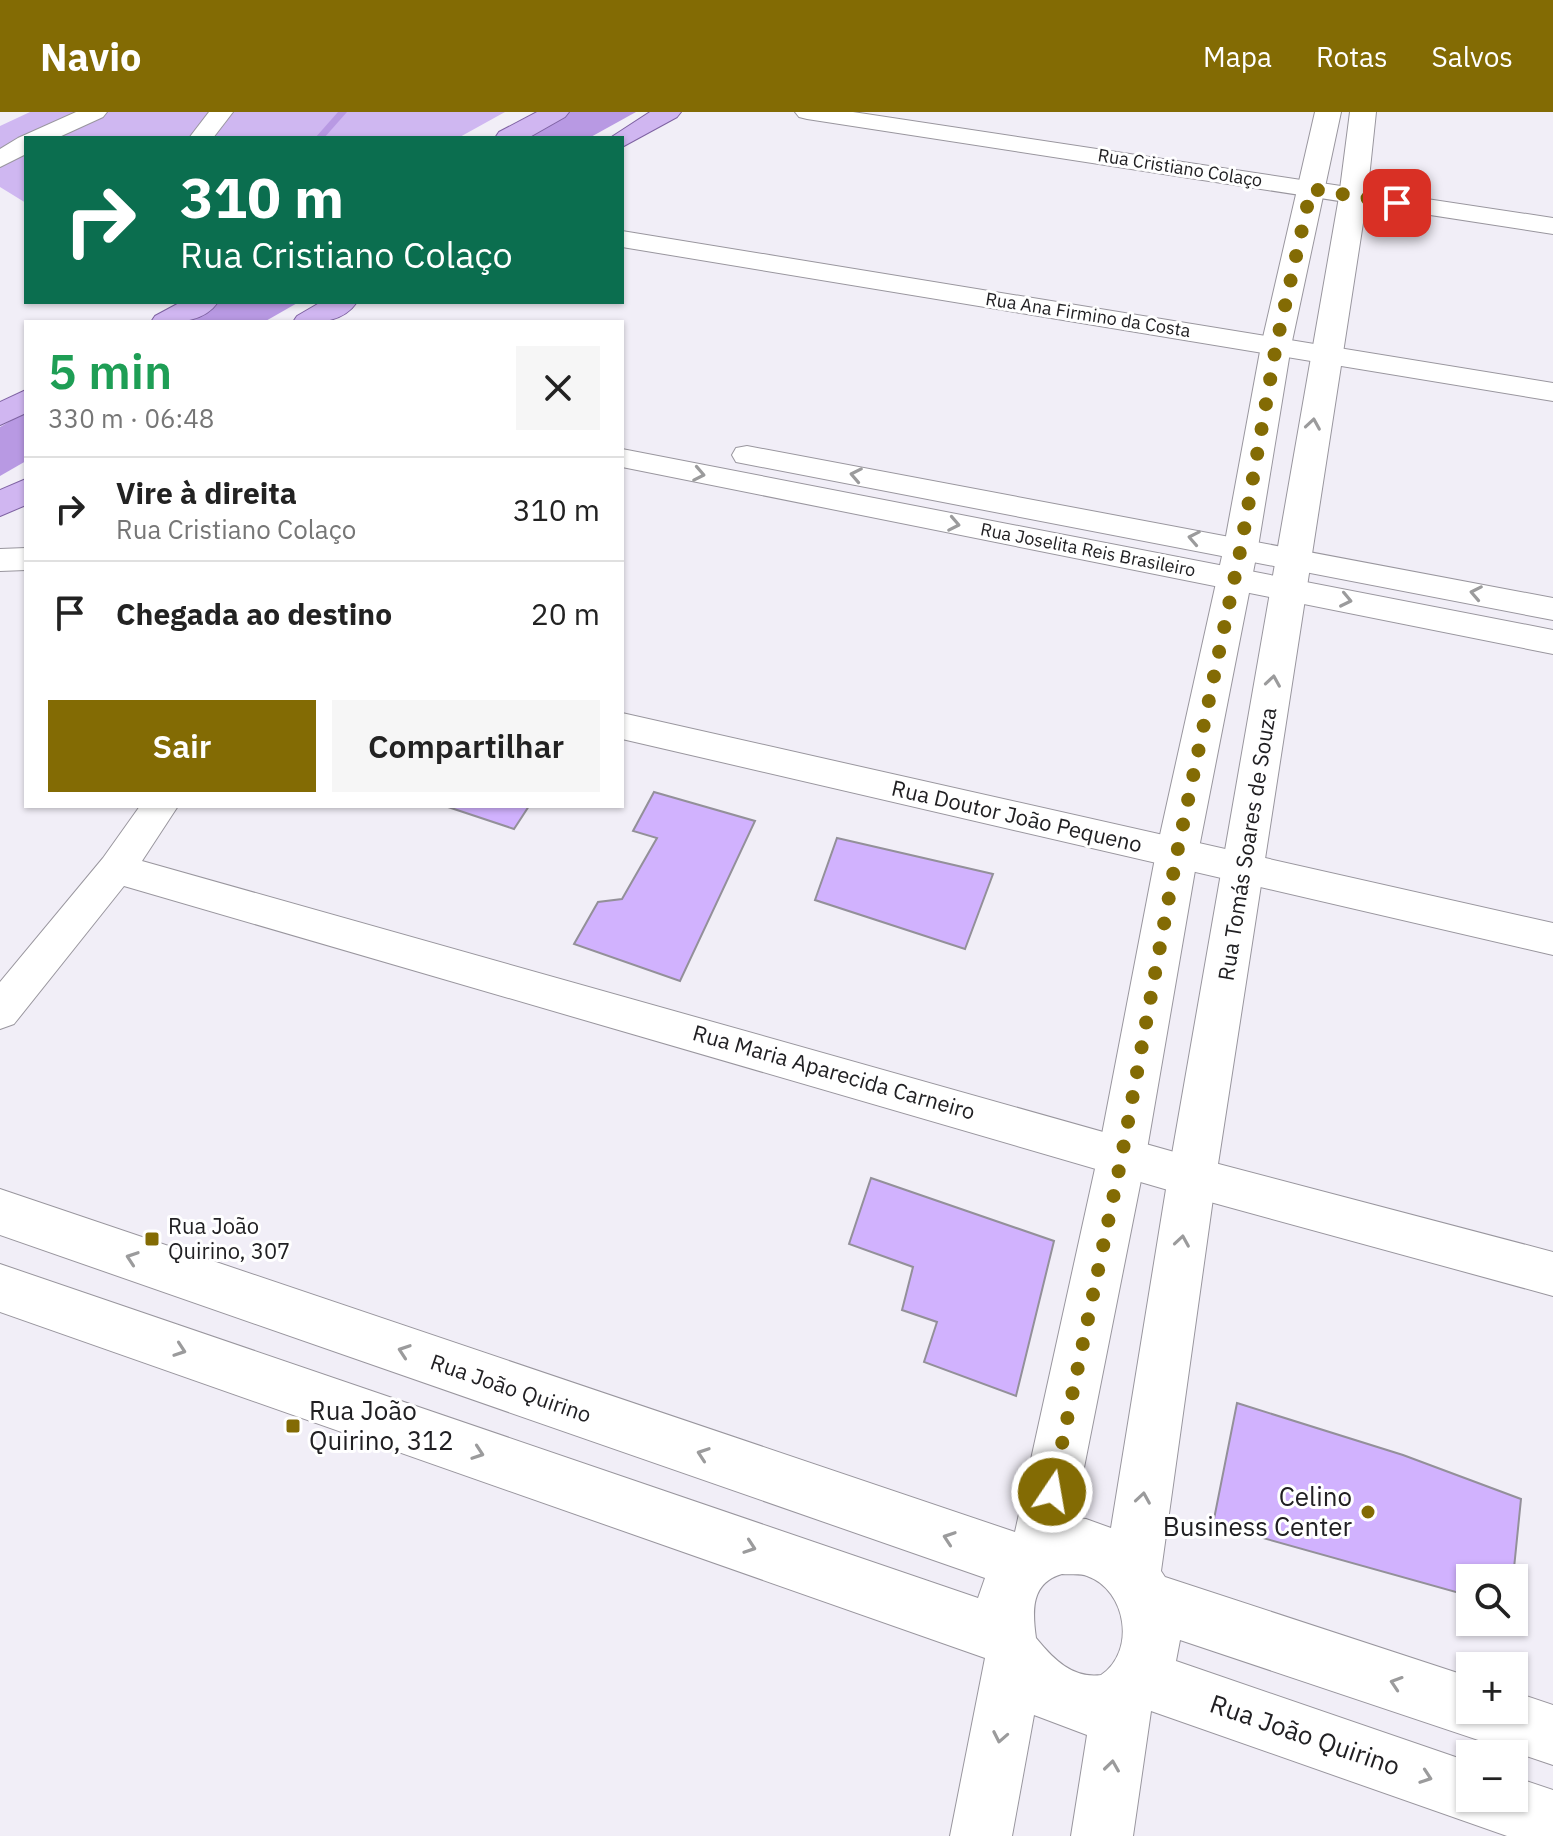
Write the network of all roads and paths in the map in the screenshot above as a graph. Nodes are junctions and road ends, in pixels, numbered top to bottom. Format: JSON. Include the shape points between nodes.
{"nodes":[{"id":1,"x":95,"y":112,"type":"edge"},
{"id":2,"x":221,"y":112,"type":"edge"},
{"id":3,"x":556,"y":112,"type":"edge"},
{"id":4,"x":668,"y":112,"type":"edge"},
{"id":5,"x":807,"y":112,"type":"edge"},
{"id":6,"x":1328,"y":112,"type":"edge"},
{"id":7,"x":1363,"y":112,"type":"edge"},
{"id":8,"x":41,"y":136,"type":"edge"},
{"id":9,"x":203,"y":136,"type":"edge"},
{"id":10,"x":512,"y":136,"type":"edge"},
{"id":11,"x":624,"y":138,"type":"edge"},
{"id":12,"x":24,"y":144,"type":"edge"},
{"id":13,"x":0,"y":160,"type":"edge"},
{"id":14,"x":24,"y":164,"type":"edge"},
{"id":15,"x":1311,"y":189,"type":"junction"},
{"id":16,"x":1353,"y":197,"type":"junction"},
{"id":17,"x":1553,"y":226,"type":"edge"},
{"id":18,"x":624,"y":239,"type":"edge"},
{"id":19,"x":199,"y":304,"type":"edge"},
{"id":20,"x":339,"y":304,"type":"edge"},
{"id":21,"x":170,"y":320,"type":"edge"},
{"id":22,"x":311,"y":320,"type":"edge"},
{"id":23,"x":1276,"y":346,"type":"junction"},
{"id":24,"x":1325,"y":354,"type":"junction"},
{"id":25,"x":1553,"y":392,"type":"edge"},
{"id":26,"x":24,"y":401,"type":"edge"},
{"id":27,"x":0,"y":415,"type":"edge"},
{"id":28,"x":624,"y":432,"type":"edge"},
{"id":29,"x":624,"y":458,"type":"edge"},
{"id":30,"x":24,"y":491,"type":"edge"},
{"id":31,"x":0,"y":505,"type":"edge"},
{"id":32,"x":24,"y":559,"type":"edge"},
{"id":33,"x":0,"y":560,"type":"edge"},
{"id":34,"x":1237,"y":563,"type":"junction"},
{"id":35,"x":1290,"y":572,"type":"junction"},
{"id":36,"x":1553,"y":609,"type":"edge"},
{"id":37,"x":1553,"y":642,"type":"edge"},
{"id":38,"x":624,"y":726,"type":"edge"},
{"id":39,"x":159,"y":808,"type":"edge"},
{"id":40,"x":1177,"y":853,"type":"junction"},
{"id":41,"x":1245,"y":868,"type":"junction"},
{"id":42,"x":116,"y":869,"type":"junction"},
{"id":43,"x":1553,"y":939,"type":"edge"},
{"id":44,"x":0,"y":1012,"type":"edge"},
{"id":45,"x":1122,"y":1155,"type":"junction"},
{"id":46,"x":1192,"y":1177,"type":"junction"},
{"id":47,"x":0,"y":1212,"type":"edge"},
{"id":48,"x":1553,"y":1274,"type":"edge"},
{"id":49,"x":0,"y":1288,"type":"edge"},
{"id":50,"x":1031,"y":1558,"type":"junction"},
{"id":51,"x":1139,"y":1588,"type":"junction"},
{"id":52,"x":1011,"y":1648,"type":"junction"},
{"id":53,"x":1131,"y":1687,"type":"junction"},
{"id":54,"x":1456,"y":1702,"type":"edge"},
{"id":55,"x":1520,"y":1724,"type":"edge"},
{"id":56,"x":1553,"y":1735,"type":"edge"},
{"id":57,"x":1456,"y":1789,"type":"edge"},
{"id":58,"x":1527,"y":1812,"type":"edge"},
{"id":59,"x":1553,"y":1821,"type":"edge"},
{"id":60,"x":981,"y":1836,"type":"edge"},
{"id":61,"x":1102,"y":1836,"type":"edge"}],
"edges":[{"from":1,"to":8,"type":"street"},
{"from":2,"to":9,"type":"street"},
{"from":3,"to":10,"type":"main road"},
{"from":4,"to":11,"type":"main road"},
{"from":5,"to":15,"type":"street","name":"Rua Cristiano Colaço"},
{"from":6,"to":15,"type":"street"},
{"from":7,"to":16,"type":"street","name":"Rua Tomás Soares de Souza"},
{"from":12,"to":13,"type":"street"},
{"from":13,"to":14,"type":"street"},
{"from":15,"to":16,"type":"street","name":"Rua Cristiano Colaço"},
{"from":15,"to":23,"type":"street"},
{"from":16,"to":17,"type":"street","name":"Rua Cristiano Colaço"},
{"from":16,"to":24,"type":"street","name":"Rua Tomás Soares de Souza"},
{"from":18,"to":23,"type":"street","name":"Rua Ana Firmino da Costa"},
{"from":19,"to":21,"type":"main road"},
{"from":20,"to":22,"type":"main road"},
{"from":23,"to":24,"type":"street","name":"Rua Ana Firmino da Costa"},
{"from":23,"to":34,"type":"street"},
{"from":24,"to":25,"type":"street","name":"Rua Ana Firmino da Costa"},
{"from":35,"to":24,"type":"street","name":"Rua Tomás Soares de Souza","one_way":true},
{"from":26,"to":27,"type":"main road"},
{"from":34,"to":28,"type":"street","name":"Rua Joselita Reis Brasileiro","one_way":true},
{"from":29,"to":34,"type":"street","name":"Rua Joselita Reis Brasileiro","one_way":true},
{"from":30,"to":31,"type":"main road"},
{"from":32,"to":33,"type":"street"},
{"from":34,"to":35,"type":"street","name":"Rua Joselita Reis Brasileiro"},
{"from":34,"to":40,"type":"street"},
{"from":36,"to":35,"type":"street","name":"Rua Joselita Reis Brasileiro","one_way":true},
{"from":35,"to":37,"type":"street","name":"Rua Joselita Reis Brasileiro","one_way":true},
{"from":41,"to":35,"type":"street","name":"Rua Tomás Soares de Souza","one_way":true},
{"from":38,"to":40,"type":"street","name":"Rua Doutor João Pequeno"},
{"from":39,"to":42,"type":"street"},
{"from":40,"to":41,"type":"street","name":"Rua Doutor João Pequeno"},
{"from":40,"to":45,"type":"street"},
{"from":41,"to":43,"type":"street","name":"Rua Doutor João Pequeno"},
{"from":41,"to":46,"type":"street","name":"Rua Tomás Soares de Souza"},
{"from":42,"to":44,"type":"street"},
{"from":42,"to":45,"type":"street","name":"Rua Maria Aparecida Carneiro"},
{"from":45,"to":46,"type":"street","name":"Rua Maria Aparecida Carneiro"},
{"from":45,"to":50,"type":"street"},
{"from":46,"to":48,"type":"street","name":"Rua Maria Aparecida Carneiro"},
{"from":51,"to":46,"type":"street","name":"Rua Tomás Soares de Souza","one_way":true},
{"from":50,"to":47,"type":"street","name":"Rua João Quirino","one_way":true},
{"from":49,"to":52,"type":"street","one_way":true},
{"from":50,"to":51,"type":"street","via":[[1062,1546],[1087,1547],[1111,1558]]},
{"from":50,"to":52,"type":"street","via":[[1009,1586],[1005,1610]]},
{"from":51,"to":53,"type":"street","via":[[1153,1628],[1152,1655]]},
{"from":54,"to":51,"type":"street","one_way":true},
{"from":52,"to":53,"type":"street","via":[[1052,1696],[1077,1705],[1100,1705]]},
{"from":52,"to":60,"type":"street","one_way":true},
{"from":53,"to":57,"type":"street","name":"Rua João Quirino","one_way":true},
{"from":61,"to":53,"type":"street","one_way":true},
{"from":55,"to":56,"type":"street"},
{"from":58,"to":59,"type":"street"}]}
